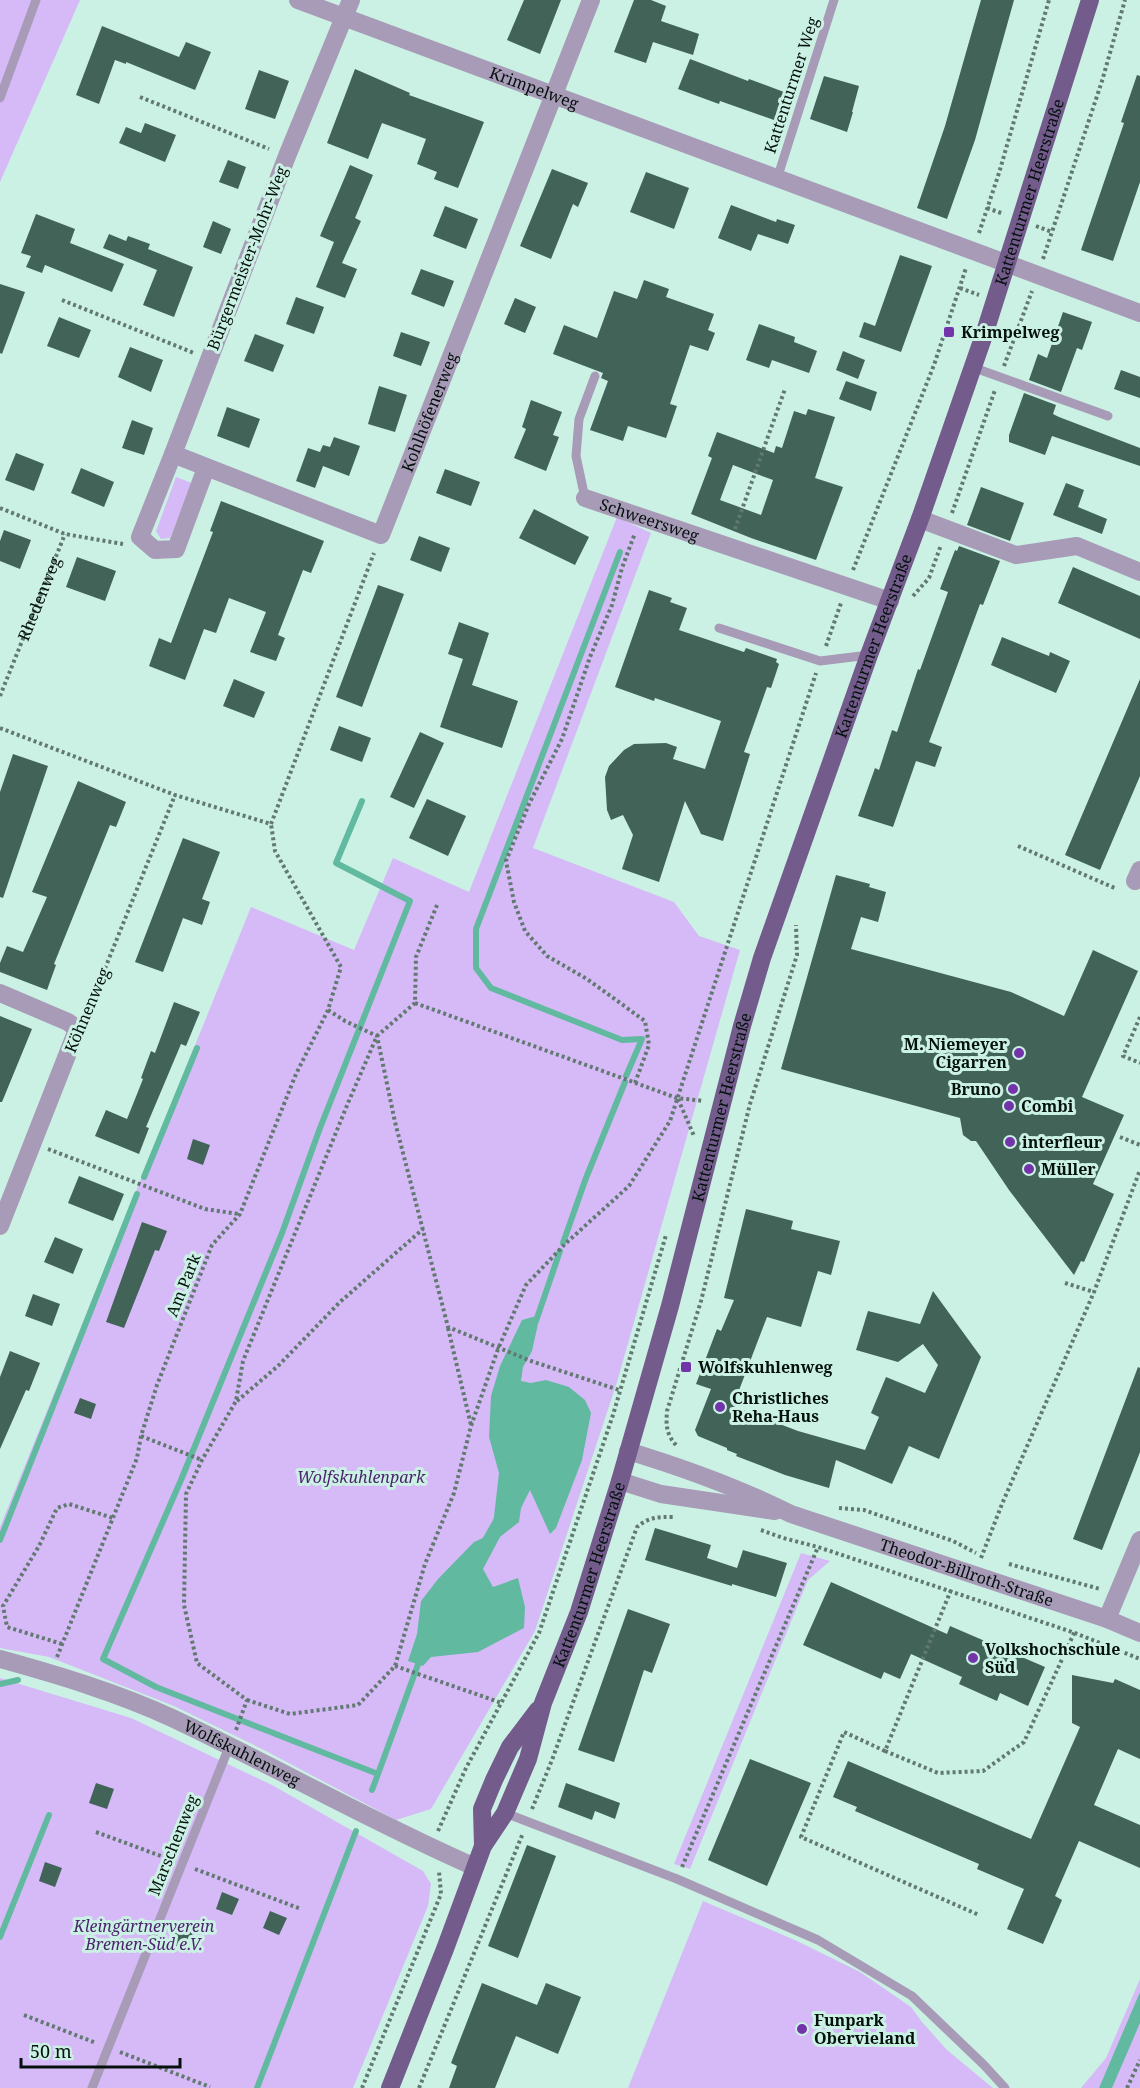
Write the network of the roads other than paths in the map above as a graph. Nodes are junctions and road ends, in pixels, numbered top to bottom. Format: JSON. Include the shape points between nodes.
{"nodes":[{"id":1,"x":36,"y":0,"type":"edge"},
{"id":2,"x":298,"y":0,"type":"edge"},
{"id":3,"x":591,"y":0,"type":"edge"},
{"id":4,"x":834,"y":0,"type":"edge"},
{"id":5,"x":1090,"y":0,"type":"edge"},
{"id":6,"x":348,"y":9,"type":"edge"},
{"id":7,"x":554,"y":97,"type":"junction"},
{"id":8,"x":0,"y":98,"type":"edge"},
{"id":9,"x":777,"y":179,"type":"junction"},
{"id":10,"x":1007,"y":262,"type":"junction"},
{"id":11,"x":1140,"y":313,"type":"edge"},
{"id":12,"x":972,"y":367,"type":"junction"},
{"id":13,"x":595,"y":376,"type":"dead end"},
{"id":14,"x":1108,"y":416,"type":"dead end"},
{"id":15,"x":173,"y":454,"type":"junction"},
{"id":16,"x":206,"y":468,"type":"junction"},
{"id":17,"x":585,"y":498,"type":"joint"},
{"id":18,"x":920,"y":519,"type":"junction"},
{"id":19,"x":1140,"y":572,"type":"edge"},
{"id":20,"x":890,"y":601,"type":"junction"},
{"id":21,"x":719,"y":628,"type":"dead end"},
{"id":22,"x":869,"y":655,"type":"junction"},
{"id":23,"x":0,"y":993,"type":"edge"},
{"id":24,"x":0,"y":1226,"type":"edge"},
{"id":25,"x":628,"y":1451,"type":"junction"},
{"id":26,"x":620,"y":1481,"type":"junction"},
{"id":27,"x":791,"y":1514,"type":"junction"},
{"id":28,"x":1140,"y":1540,"type":"edge"},
{"id":29,"x":1107,"y":1620,"type":"junction"},
{"id":30,"x":1140,"y":1634,"type":"edge"},
{"id":31,"x":0,"y":1659,"type":"edge"},
{"id":32,"x":543,"y":1704,"type":"junction"},
{"id":33,"x":232,"y":1741,"type":"junction"},
{"id":34,"x":506,"y":1813,"type":"junction"},
{"id":35,"x":483,"y":1846,"type":"junction"},
{"id":36,"x":475,"y":1866,"type":"junction"},
{"id":37,"x":92,"y":2088,"type":"edge"},
{"id":38,"x":390,"y":2088,"type":"edge"},
{"id":39,"x":1005,"y":2088,"type":"edge"}],
"edges":[{"from":1,"to":8,"type":"lane"},
{"from":2,"to":6,"type":"street","name":"Krimpelweg"},
{"from":3,"to":7,"type":"street","name":"Kohlhöfenerweg"},
{"from":4,"to":9,"type":"lane","name":"Kattenturmer Weg"},
{"from":5,"to":10,"type":"main road","name":"Kattenturmer Heerstraße"},
{"from":6,"to":7,"type":"street","name":"Krimpelweg"},
{"from":6,"to":15,"type":"street","name":"Bürgermeister-Mohr-Weg"},
{"from":7,"to":9,"type":"street","name":"Krimpelweg"},
{"from":7,"to":16,"type":"street","name":"Kohlhöfenerweg","via":[[381,535]]},
{"from":9,"to":10,"type":"street","name":"Krimpelweg"},
{"from":10,"to":11,"type":"street","name":"Krimpelweg"},
{"from":10,"to":12,"type":"main road","name":"Kattenturmer Heerstraße"},
{"from":12,"to":14,"type":"lane"},
{"from":12,"to":18,"type":"main road","name":"Kattenturmer Heerstraße"},
{"from":13,"to":17,"type":"lane","name":"Schweersweg","via":[[579,419],[576,456]]},
{"from":15,"to":16,"type":"street"},
{"from":15,"to":16,"type":"street","name":"Bürgermeister-Mohr-Weg","via":[[141,537],[155,550],[176,549]]},
{"from":17,"to":20,"type":"street","name":"Schweersweg"},
{"from":18,"to":19,"type":"street","via":[[1017,555],[1077,546]]},
{"from":18,"to":20,"type":"main road","name":"Kattenturmer Heerstraße"},
{"from":20,"to":22,"type":"main road","name":"Kattenturmer Heerstraße"},
{"from":21,"to":22,"type":"lane","via":[[820,661]]},
{"from":22,"to":25,"type":"main road","name":"Kattenturmer Heerstraße","via":[[762,958]]},
{"from":23,"to":24,"type":"street","name":"Köhnenweg","via":[[76,1028]]},
{"from":25,"to":26,"type":"main road","name":"Kattenturmer Heerstraße"},
{"from":25,"to":27,"type":"street","name":"Theodor-Billroth-Straße","via":[[751,1494]]},
{"from":26,"to":27,"type":"street","name":"Theodor-Billroth-Straße","via":[[661,1494]]},
{"from":26,"to":32,"type":"main road","name":"Kattenturmer Heerstraße","via":[[579,1612]]},
{"from":27,"to":29,"type":"street","name":"Theodor-Billroth-Straße"},
{"from":28,"to":29,"type":"street"},
{"from":29,"to":30,"type":"street","name":"Theodor-Billroth-Straße"},
{"from":31,"to":33,"type":"street","name":"Wolfskuhlenweg","via":[[51,1673]]},
{"from":32,"to":34,"type":"main road","name":"Kattenturmer Heerstraße","via":[[528,1759]]},
{"from":32,"to":35,"type":"main road","name":"Kattenturmer Heerstraße","via":[[510,1747],[494,1780],[482,1809]]},
{"from":33,"to":36,"type":"street","name":"Wolfskuhlenweg","via":[[438,1851]]},
{"from":33,"to":37,"type":"lane","name":"Marschenweg"},
{"from":34,"to":35,"type":"main road","name":"Kattenturmer Heerstraße"},
{"from":34,"to":39,"type":"lane","via":[[677,1878],[818,1940],[912,1996]]},
{"from":35,"to":36,"type":"main road","name":"Kattenturmer Heerstraße"},
{"from":36,"to":38,"type":"main road","name":"Kattenturmer Heerstraße"}]}
